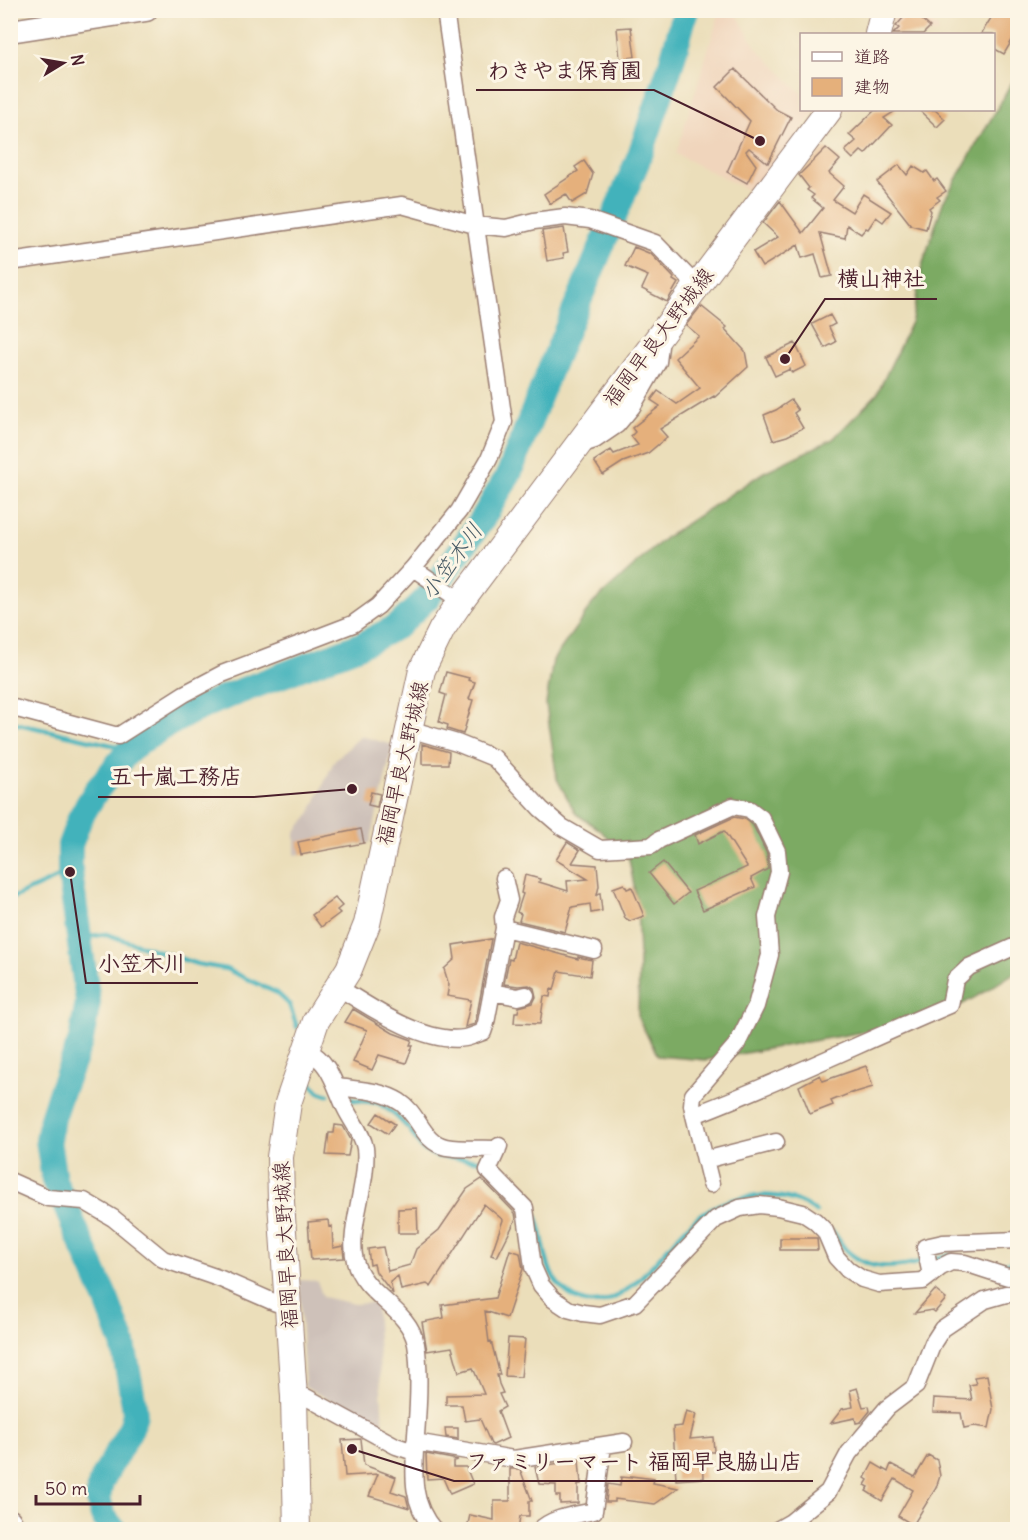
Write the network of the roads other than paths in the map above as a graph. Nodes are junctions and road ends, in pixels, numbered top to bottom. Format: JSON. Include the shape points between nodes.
{"nodes":[{"id":1,"x":146,"y":10,"type":"edge"},
{"id":2,"x":445,"y":10,"type":"edge"},
{"id":3,"x":884,"y":10,"type":"edge"},
{"id":4,"x":10,"y":31,"type":"edge"},
{"id":5,"x":878,"y":33,"type":"edge"},
{"id":6,"x":829,"y":111,"type":"edge"},
{"id":7,"x":475,"y":225,"type":"junction"},
{"id":8,"x":10,"y":262,"type":"edge"},
{"id":9,"x":698,"y":284,"type":"junction"},
{"id":10,"x":413,"y":568,"type":"junction"},
{"id":11,"x":461,"y":601,"type":"junction"},
{"id":12,"x":10,"y":707,"type":"edge"},
{"id":13,"x":409,"y":729,"type":"junction"},
{"id":14,"x":504,"y":878,"type":"dead end"},
{"id":15,"x":504,"y":928,"type":"junction"},
{"id":16,"x":1017,"y":945,"type":"edge"},
{"id":17,"x":594,"y":950,"type":"dead end"},
{"id":18,"x":338,"y":987,"type":"junction"},
{"id":19,"x":492,"y":992,"type":"junction"},
{"id":20,"x":526,"y":994,"type":"dead end"},
{"id":21,"x":306,"y":1049,"type":"junction"},
{"id":22,"x":337,"y":1087,"type":"junction"},
{"id":23,"x":694,"y":1115,"type":"junction"},
{"id":24,"x":776,"y":1142,"type":"dead end"},
{"id":25,"x":705,"y":1160,"type":"junction"},
{"id":26,"x":10,"y":1181,"type":"edge"},
{"id":27,"x":711,"y":1184,"type":"dead end"},
{"id":28,"x":1017,"y":1240,"type":"edge"},
{"id":29,"x":930,"y":1272,"type":"junction"},
{"id":30,"x":1017,"y":1275,"type":"edge"},
{"id":31,"x":1017,"y":1294,"type":"edge"},
{"id":32,"x":287,"y":1303,"type":"junction"},
{"id":33,"x":294,"y":1397,"type":"junction"},
{"id":34,"x":624,"y":1442,"type":"dead end"},
{"id":35,"x":603,"y":1446,"type":"junction"},
{"id":36,"x":415,"y":1447,"type":"junction"},
{"id":37,"x":10,"y":1521,"type":"edge"},
{"id":38,"x":14,"y":1530,"type":"edge"},
{"id":39,"x":297,"y":1530,"type":"edge"},
{"id":40,"x":434,"y":1530,"type":"edge"},
{"id":41,"x":540,"y":1530,"type":"edge"},
{"id":42,"x":777,"y":1530,"type":"edge"}],
"edges":[{"from":1,"to":4,"type":"main road"},
{"from":2,"to":7,"type":"street"},
{"from":3,"to":5,"type":"main road"},
{"from":6,"to":9,"type":"main road","name":"福岡早良大野城線"},
{"from":7,"to":8,"type":"street","via":[[402,205]]},
{"from":7,"to":9,"type":"street","via":[[506,228],[566,217],[590,220],[655,243]]},
{"from":7,"to":10,"type":"street","via":[[504,422],[489,459],[459,512]]},
{"from":9,"to":11,"type":"main road","name":"福岡早良大野城線"},
{"from":10,"to":11,"type":"street"},
{"from":10,"to":12,"type":"street","via":[[378,606],[353,624],[222,674],[118,736]]},
{"from":11,"to":13,"type":"main road","name":"福岡早良大野城線","via":[[422,670]]},
{"from":13,"to":18,"type":"main road","name":"福岡早良大野城線","via":[[367,924]]},
{"from":13,"to":23,"type":"street","via":[[494,758],[541,809],[562,827],[600,849],[651,846],[732,806],[749,809],[761,818],[777,851],[779,872],[767,917],[770,955],[756,1006],[737,1044],[693,1095]]},
{"from":14,"to":15,"type":"street","via":[[509,900]]},
{"from":15,"to":17,"type":"street"},
{"from":15,"to":19,"type":"street"},
{"from":16,"to":23,"type":"street","via":[[969,967],[956,980],[950,1005],[764,1089]]},
{"from":18,"to":19,"type":"street","via":[[414,1029],[441,1037],[464,1038],[483,1032]]},
{"from":18,"to":21,"type":"main road","name":"福岡早良大野城線","via":[[316,1021]]},
{"from":19,"to":20,"type":"street","via":[[518,997]]},
{"from":21,"to":22,"type":"street","via":[[320,1057]]},
{"from":21,"to":32,"type":"main road","name":"福岡早良大野城線","via":[[288,1103],[280,1157]]},
{"from":22,"to":29,"type":"street","via":[[385,1094],[407,1107],[425,1134],[445,1147],[495,1155],[525,1208],[533,1267],[541,1285],[568,1309],[600,1315],[635,1303],[716,1219],[740,1208],[759,1205],[803,1213],[815,1221],[825,1232],[836,1257],[861,1279],[898,1284],[923,1281]]},
{"from":22,"to":36,"type":"street","via":[[365,1148],[354,1248],[356,1262],[362,1276],[410,1324],[416,1343]]},
{"from":23,"to":25,"type":"street"},
{"from":24,"to":25,"type":"street"},
{"from":25,"to":27,"type":"street"},
{"from":26,"to":32,"type":"street","via":[[48,1198],[84,1202],[113,1218],[163,1259],[276,1303]]},
{"from":28,"to":29,"type":"street","via":[[925,1247]]},
{"from":29,"to":30,"type":"street","via":[[951,1262],[1008,1277]]},
{"from":31,"to":42,"type":"street","via":[[986,1300],[942,1329],[916,1386],[887,1408],[849,1453],[828,1492]]},
{"from":32,"to":33,"type":"main road","name":"福岡早良大野城線"},
{"from":33,"to":36,"type":"street","via":[[306,1397],[396,1446]]},
{"from":33,"to":39,"type":"main road","name":"福岡早良大野城線"},
{"from":34,"to":35,"type":"street"},
{"from":35,"to":36,"type":"street","via":[[514,1459]]},
{"from":35,"to":41,"type":"street","via":[[594,1511],[560,1519]]},
{"from":36,"to":40,"type":"street","via":[[413,1474],[417,1497],[425,1520]]},
{"from":37,"to":38,"type":"main road"}]}
